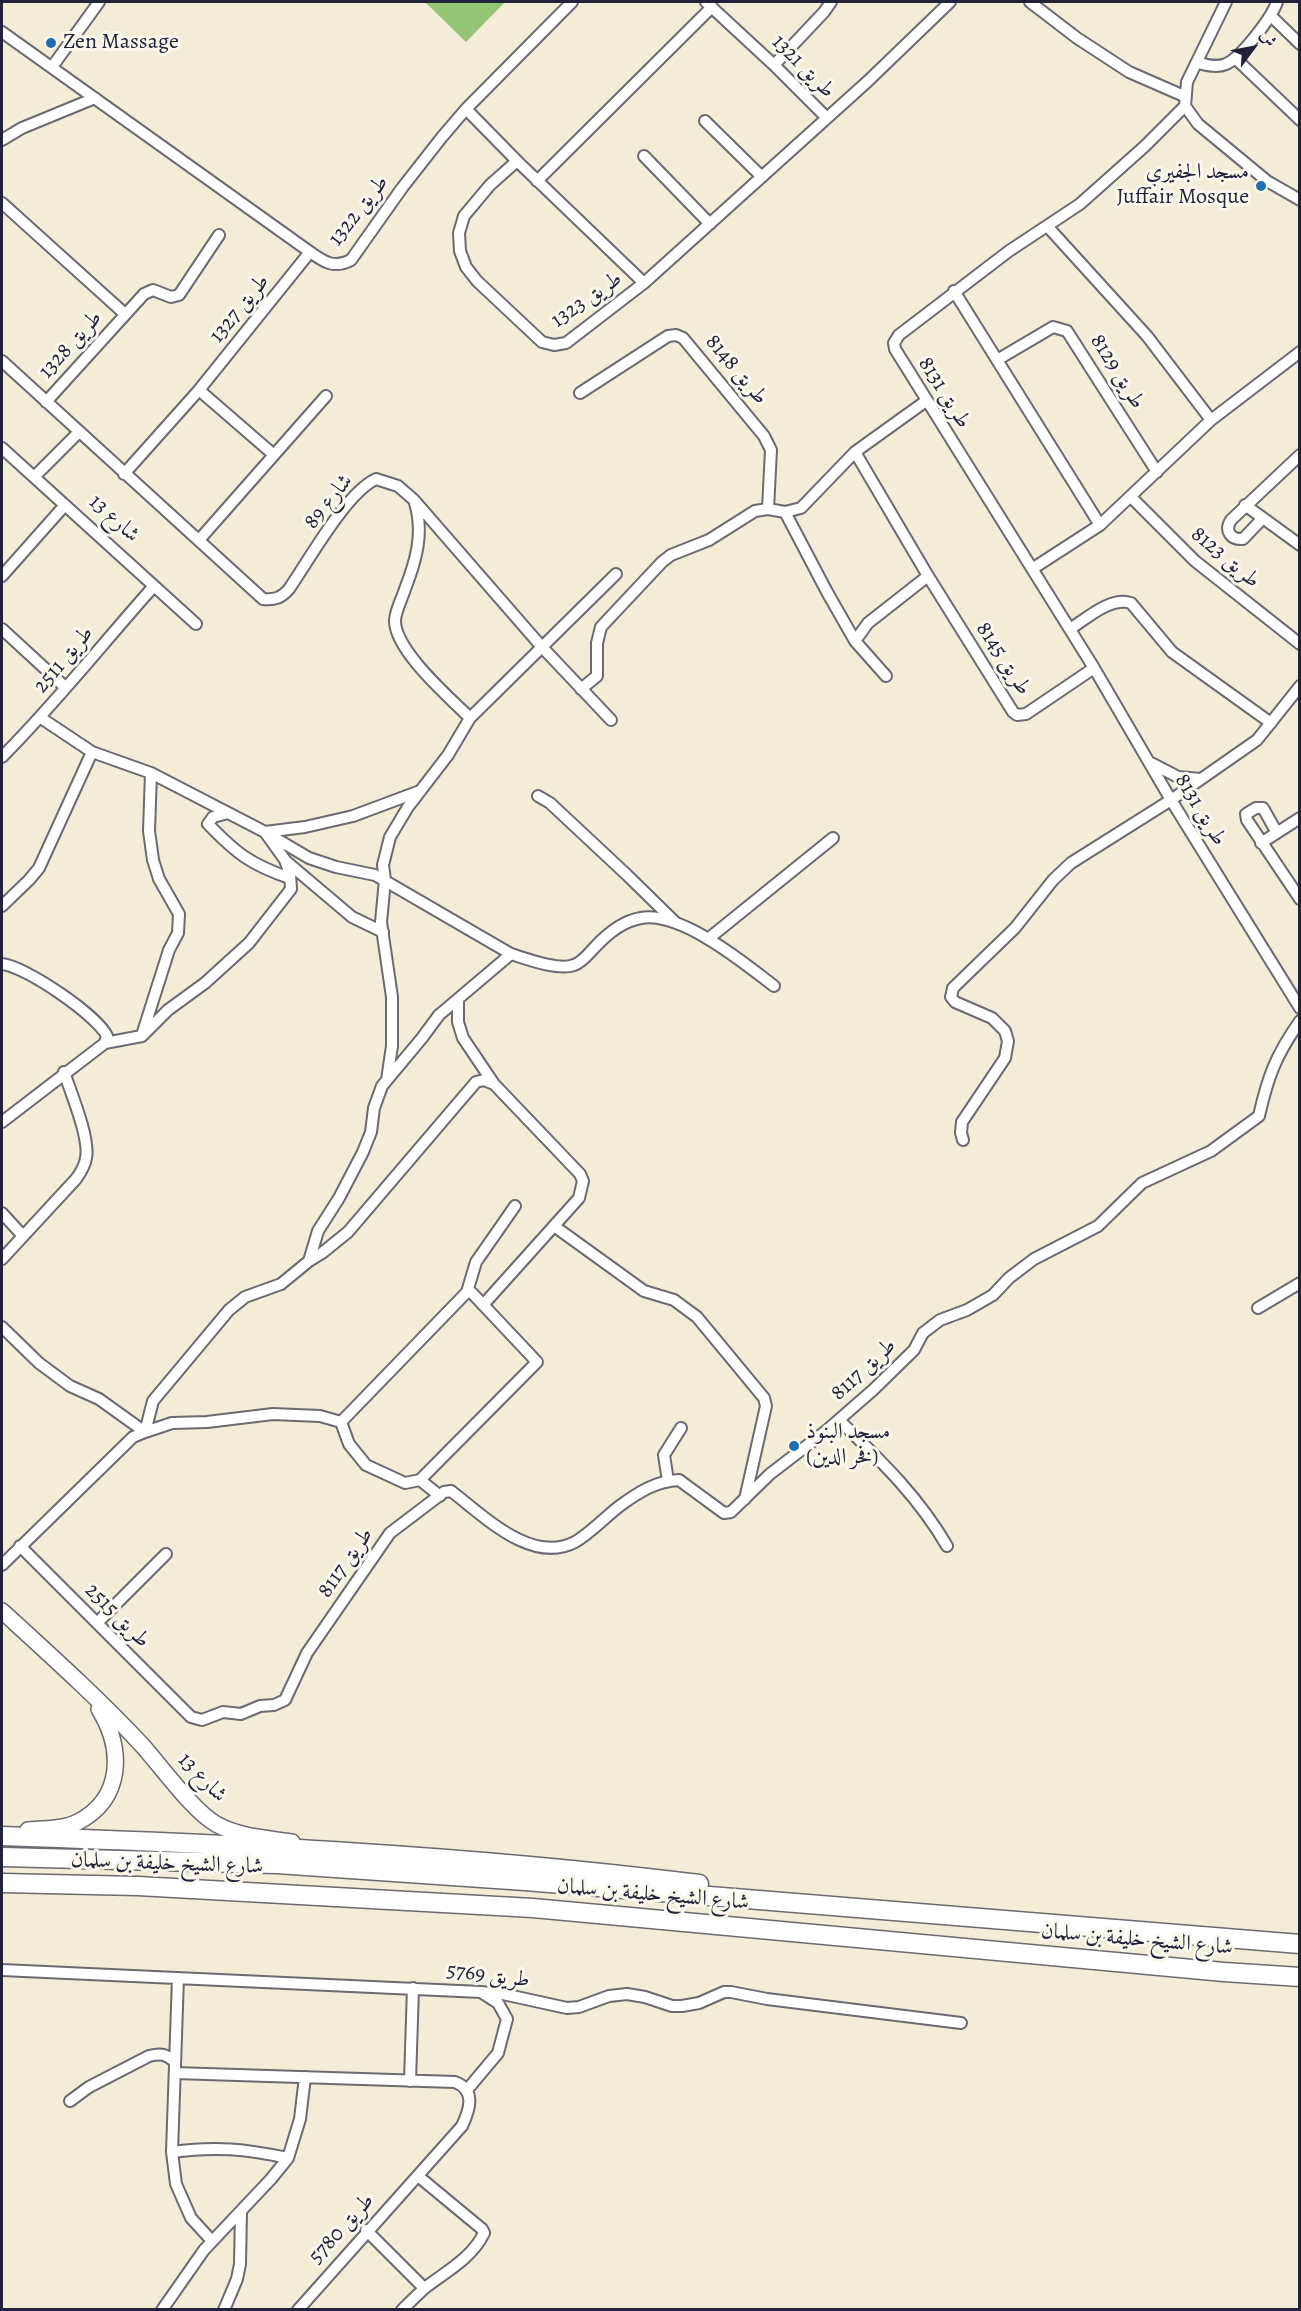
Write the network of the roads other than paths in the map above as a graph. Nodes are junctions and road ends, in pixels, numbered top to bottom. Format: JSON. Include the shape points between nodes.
{"nodes":[{"id":1,"x":572,"y":2,"type":"edge"},
{"id":2,"x":831,"y":2,"type":"edge"},
{"id":3,"x":950,"y":2,"type":"edge"},
{"id":4,"x":1030,"y":2,"type":"edge"},
{"id":5,"x":1226,"y":2,"type":"edge"},
{"id":6,"x":1277,"y":2,"type":"edge"},
{"id":7,"x":94,"y":3,"type":"edge"},
{"id":8,"x":709,"y":4,"type":"edge"},
{"id":9,"x":1271,"y":16,"type":"junction"},
{"id":10,"x":2,"y":32,"type":"edge"},
{"id":11,"x":1299,"y":44,"type":"edge"},
{"id":12,"x":1235,"y":58,"type":"junction"},
{"id":13,"x":774,"y":65,"type":"junction"},
{"id":14,"x":1196,"y":66,"type":"junction"},
{"id":15,"x":52,"y":67,"type":"junction"},
{"id":16,"x":94,"y":98,"type":"junction"},
{"id":17,"x":1184,"y":101,"type":"junction"},
{"id":18,"x":466,"y":109,"type":"junction"},
{"id":19,"x":827,"y":118,"type":"junction"},
{"id":20,"x":1299,"y":120,"type":"edge"},
{"id":21,"x":705,"y":121,"type":"dead end"},
{"id":22,"x":1204,"y":128,"type":"junction"},
{"id":23,"x":2,"y":140,"type":"edge"},
{"id":24,"x":644,"y":156,"type":"dead end"},
{"id":25,"x":517,"y":161,"type":"junction"},
{"id":26,"x":762,"y":177,"type":"junction"},
{"id":27,"x":537,"y":181,"type":"junction"},
{"id":28,"x":1299,"y":200,"type":"edge"},
{"id":29,"x":2,"y":202,"type":"edge"},
{"id":30,"x":710,"y":224,"type":"junction"},
{"id":31,"x":1048,"y":227,"type":"junction"},
{"id":32,"x":219,"y":235,"type":"dead end"},
{"id":33,"x":310,"y":252,"type":"junction"},
{"id":34,"x":644,"y":283,"type":"junction"},
{"id":35,"x":954,"y":291,"type":"junction"},
{"id":36,"x":125,"y":314,"type":"junction"},
{"id":37,"x":1299,"y":352,"type":"edge"},
{"id":38,"x":997,"y":360,"type":"junction"},
{"id":39,"x":2,"y":361,"type":"edge"},
{"id":40,"x":200,"y":390,"type":"junction"},
{"id":41,"x":580,"y":393,"type":"dead end"},
{"id":42,"x":326,"y":396,"type":"dead end"},
{"id":43,"x":926,"y":401,"type":"junction"},
{"id":44,"x":46,"y":402,"type":"junction"},
{"id":45,"x":1211,"y":420,"type":"junction"},
{"id":46,"x":79,"y":432,"type":"junction"},
{"id":47,"x":2,"y":448,"type":"edge"},
{"id":48,"x":855,"y":452,"type":"junction"},
{"id":49,"x":1299,"y":454,"type":"edge"},
{"id":50,"x":274,"y":455,"type":"junction"},
{"id":51,"x":1157,"y":472,"type":"junction"},
{"id":52,"x":124,"y":474,"type":"junction"},
{"id":53,"x":34,"y":477,"type":"junction"},
{"id":54,"x":1131,"y":497,"type":"junction"},
{"id":55,"x":414,"y":500,"type":"junction"},
{"id":56,"x":65,"y":505,"type":"junction"},
{"id":57,"x":1245,"y":505,"type":"junction"},
{"id":58,"x":768,"y":508,"type":"junction"},
{"id":59,"x":785,"y":512,"type":"junction"},
{"id":60,"x":1263,"y":518,"type":"junction"},
{"id":61,"x":1100,"y":525,"type":"junction"},
{"id":62,"x":199,"y":540,"type":"junction"},
{"id":63,"x":1299,"y":544,"type":"edge"},
{"id":64,"x":1032,"y":569,"type":"junction"},
{"id":65,"x":616,"y":574,"type":"dead end"},
{"id":66,"x":2,"y":576,"type":"edge"},
{"id":67,"x":928,"y":576,"type":"junction"},
{"id":68,"x":154,"y":586,"type":"junction"},
{"id":69,"x":196,"y":624,"type":"dead end"},
{"id":70,"x":2,"y":629,"type":"edge"},
{"id":71,"x":1070,"y":629,"type":"junction"},
{"id":72,"x":855,"y":641,"type":"junction"},
{"id":73,"x":1299,"y":644,"type":"edge"},
{"id":74,"x":541,"y":646,"type":"junction"},
{"id":75,"x":1094,"y":668,"type":"junction"},
{"id":76,"x":886,"y":676,"type":"dead end"},
{"id":77,"x":64,"y":687,"type":"junction"},
{"id":78,"x":581,"y":689,"type":"junction"},
{"id":79,"x":1298,"y":690,"type":"edge"},
{"id":80,"x":40,"y":718,"type":"junction"},
{"id":81,"x":470,"y":718,"type":"junction"},
{"id":82,"x":610,"y":720,"type":"dead end"},
{"id":83,"x":1271,"y":723,"type":"junction"},
{"id":84,"x":92,"y":752,"type":"junction"},
{"id":85,"x":2,"y":757,"type":"edge"},
{"id":86,"x":1148,"y":762,"type":"junction"},
{"id":87,"x":151,"y":773,"type":"junction"},
{"id":88,"x":1201,"y":779,"type":"junction"},
{"id":89,"x":420,"y":791,"type":"junction"},
{"id":90,"x":538,"y":796,"type":"dead end"},
{"id":91,"x":1171,"y":800,"type":"junction"},
{"id":92,"x":228,"y":813,"type":"junction"},
{"id":93,"x":1299,"y":818,"type":"edge"},
{"id":94,"x":265,"y":832,"type":"junction"},
{"id":95,"x":1277,"y":833,"type":"junction"},
{"id":96,"x":833,"y":838,"type":"dead end"},
{"id":97,"x":1261,"y":843,"type":"junction"},
{"id":98,"x":285,"y":860,"type":"junction"},
{"id":99,"x":290,"y":878,"type":"junction"},
{"id":100,"x":385,"y":880,"type":"junction"},
{"id":101,"x":1299,"y":899,"type":"edge"},
{"id":102,"x":2,"y":906,"type":"edge"},
{"id":103,"x":677,"y":924,"type":"junction"},
{"id":104,"x":383,"y":932,"type":"junction"},
{"id":105,"x":708,"y":939,"type":"junction"},
{"id":106,"x":512,"y":954,"type":"junction"},
{"id":107,"x":2,"y":964,"type":"edge"},
{"id":108,"x":774,"y":986,"type":"dead end"},
{"id":109,"x":458,"y":999,"type":"junction"},
{"id":110,"x":1299,"y":1008,"type":"edge"},
{"id":111,"x":1299,"y":1021,"type":"edge"},
{"id":112,"x":142,"y":1036,"type":"junction"},
{"id":113,"x":105,"y":1043,"type":"junction"},
{"id":114,"x":64,"y":1072,"type":"junction"},
{"id":115,"x":387,"y":1080,"type":"junction"},
{"id":116,"x":494,"y":1084,"type":"junction"},
{"id":117,"x":2,"y":1122,"type":"edge"},
{"id":118,"x":963,"y":1140,"type":"dead end"},
{"id":119,"x":515,"y":1206,"type":"dead end"},
{"id":120,"x":2,"y":1214,"type":"edge"},
{"id":121,"x":554,"y":1226,"type":"junction"},
{"id":122,"x":23,"y":1236,"type":"junction"},
{"id":123,"x":2,"y":1259,"type":"edge"},
{"id":124,"x":309,"y":1260,"type":"junction"},
{"id":125,"x":1299,"y":1283,"type":"edge"},
{"id":126,"x":467,"y":1292,"type":"junction"},
{"id":127,"x":483,"y":1305,"type":"junction"},
{"id":128,"x":1258,"y":1308,"type":"dead end"},
{"id":129,"x":2,"y":1327,"type":"edge"},
{"id":130,"x":839,"y":1420,"type":"junction"},
{"id":131,"x":341,"y":1422,"type":"junction"},
{"id":132,"x":681,"y":1428,"type":"dead end"},
{"id":133,"x":145,"y":1432,"type":"junction"},
{"id":134,"x":420,"y":1480,"type":"junction"},
{"id":135,"x":668,"y":1481,"type":"junction"},
{"id":136,"x":440,"y":1496,"type":"junction"},
{"id":137,"x":745,"y":1500,"type":"junction"},
{"id":138,"x":20,"y":1546,"type":"junction"},
{"id":139,"x":947,"y":1546,"type":"dead end"},
{"id":140,"x":166,"y":1554,"type":"dead end"},
{"id":141,"x":2,"y":1565,"type":"edge"},
{"id":142,"x":2,"y":1611,"type":"edge"},
{"id":143,"x":97,"y":1623,"type":"junction"},
{"id":144,"x":86,"y":1689,"type":"junction"},
{"id":145,"x":187,"y":1714,"type":"joint"},
{"id":146,"x":2,"y":1834,"type":"edge"},
{"id":147,"x":350,"y":1851,"type":"junction"},
{"id":148,"x":2,"y":1857,"type":"edge"},
{"id":149,"x":2,"y":1883,"type":"edge"},
{"id":150,"x":861,"y":1909,"type":"junction"},
{"id":151,"x":1299,"y":1944,"type":"edge"},
{"id":152,"x":2,"y":1970,"type":"edge"},
{"id":153,"x":178,"y":1977,"type":"junction"},
{"id":154,"x":1299,"y":1977,"type":"edge"},
{"id":155,"x":413,"y":1988,"type":"junction"},
{"id":156,"x":481,"y":1992,"type":"junction"},
{"id":157,"x":961,"y":2023,"type":"dead end"},
{"id":158,"x":175,"y":2068,"type":"junction"},
{"id":159,"x":305,"y":2077,"type":"junction"},
{"id":160,"x":410,"y":2081,"type":"junction"},
{"id":161,"x":467,"y":2090,"type":"junction"},
{"id":162,"x":70,"y":2101,"type":"dead end"},
{"id":163,"x":172,"y":2152,"type":"junction"},
{"id":164,"x":288,"y":2158,"type":"junction"},
{"id":165,"x":418,"y":2176,"type":"junction"},
{"id":166,"x":241,"y":2211,"type":"junction"},
{"id":167,"x":366,"y":2230,"type":"junction"},
{"id":168,"x":213,"y":2241,"type":"junction"},
{"id":169,"x":424,"y":2288,"type":"junction"},
{"id":170,"x":162,"y":2310,"type":"edge"},
{"id":171,"x":224,"y":2310,"type":"edge"},
{"id":172,"x":298,"y":2310,"type":"edge"},
{"id":173,"x":402,"y":2310,"type":"edge"}],
"edges":[{"from":1,"to":18,"type":"street","name":"طريق 1322"},
{"from":2,"to":13,"type":"street"},
{"from":3,"to":19,"type":"street","name":"طريق 1321"},
{"from":4,"to":17,"type":"street","via":[[1129,72]]},
{"from":5,"to":14,"type":"street"},
{"from":6,"to":9,"type":"street"},
{"from":7,"to":15,"type":"street"},
{"from":8,"to":13,"type":"street","name":"طريق 1321"},
{"from":8,"to":27,"type":"street"},
{"from":9,"to":11,"type":"street"},
{"from":9,"to":12,"type":"street"},
{"from":10,"to":15,"type":"street","name":"طريق 1322"},
{"from":12,"to":14,"type":"street","via":[[1219,66]]},
{"from":12,"to":20,"type":"street"},
{"from":13,"to":19,"type":"street","name":"طريق 1321"},
{"from":14,"to":17,"type":"street","via":[[1187,82]]},
{"from":14,"to":22,"type":"street","via":[[1190,103]]},
{"from":15,"to":16,"type":"street","name":"طريق 1322"},
{"from":16,"to":23,"type":"street"},
{"from":16,"to":33,"type":"street","name":"طريق 1322"},
{"from":17,"to":22,"type":"street","via":[[1192,118]]},
{"from":17,"to":31,"type":"street","via":[[1144,147]]},
{"from":18,"to":25,"type":"street"},
{"from":18,"to":33,"type":"street","name":"طريق 1322","via":[[422,161],[351,260],[333,265]]},
{"from":19,"to":26,"type":"street","name":"طريق 1323"},
{"from":21,"to":26,"type":"street"},
{"from":22,"to":28,"type":"street","via":[[1267,181]]},
{"from":24,"to":30,"type":"street"},
{"from":25,"to":27,"type":"street"},
{"from":25,"to":34,"type":"street","name":"طريق 1323","via":[[464,216],[459,233],[460,251],[477,281],[542,342],[554,345],[566,343]]},
{"from":26,"to":30,"type":"street","name":"طريق 1323"},
{"from":27,"to":34,"type":"street"},
{"from":29,"to":36,"type":"street"},
{"from":30,"to":34,"type":"street","name":"طريق 1323"},
{"from":31,"to":35,"type":"street"},
{"from":31,"to":45,"type":"street","via":[[1147,336]]},
{"from":32,"to":36,"type":"street","name":"طريق 1328","via":[[179,295],[171,297],[148,291]]},
{"from":33,"to":40,"type":"street","name":"طريق 1327"},
{"from":35,"to":38,"type":"street"},
{"from":35,"to":43,"type":"street","name":"طريق 8131","via":[[897,339],[895,349]]},
{"from":36,"to":44,"type":"street","name":"طريق 1328"},
{"from":37,"to":45,"type":"street"},
{"from":38,"to":51,"type":"street","name":"طريق 8129","via":[[1053,327],[1067,331]]},
{"from":38,"to":61,"type":"street"},
{"from":39,"to":44,"type":"street"},
{"from":40,"to":50,"type":"street"},
{"from":40,"to":52,"type":"street","name":"طريق 1327"},
{"from":41,"to":58,"type":"street","name":"طريق 8148","via":[[668,336],[683,338],[764,436],[771,450]]},
{"from":42,"to":50,"type":"street"},
{"from":43,"to":48,"type":"street"},
{"from":43,"to":64,"type":"street","name":"طريق 8131"},
{"from":44,"to":46,"type":"street"},
{"from":45,"to":51,"type":"street"},
{"from":46,"to":52,"type":"street"},
{"from":46,"to":53,"type":"street"},
{"from":47,"to":53,"type":"street","name":"شارع 13"},
{"from":48,"to":59,"type":"street","via":[[806,504]]},
{"from":48,"to":67,"type":"street","name":"طريق 8145"},
{"from":49,"to":57,"type":"street"},
{"from":50,"to":62,"type":"street"},
{"from":51,"to":54,"type":"street"},
{"from":52,"to":62,"type":"street"},
{"from":53,"to":56,"type":"street","name":"شارع 13"},
{"from":54,"to":61,"type":"street"},
{"from":54,"to":73,"type":"street","name":"طريق 8123","via":[[1195,561]]},
{"from":55,"to":62,"type":"street","name":"شارع 89","via":[[386,481],[376,479],[365,484],[289,589],[273,600],[263,598]]},
{"from":55,"to":74,"type":"street","name":"شارع 89"},
{"from":55,"to":81,"type":"street","via":[[420,520],[414,566],[395,622],[421,670]]},
{"from":56,"to":66,"type":"street"},
{"from":56,"to":68,"type":"street","name":"شارع 13"},
{"from":57,"to":60,"type":"street"},
{"from":57,"to":60,"type":"street","via":[[1228,525],[1233,538],[1247,536]]},
{"from":58,"to":59,"type":"street"},
{"from":58,"to":78,"type":"street","via":[[755,511],[709,540],[662,562],[601,627],[597,675]]},
{"from":59,"to":72,"type":"street"},
{"from":60,"to":63,"type":"street"},
{"from":61,"to":64,"type":"street"},
{"from":64,"to":71,"type":"street","name":"طريق 8131"},
{"from":65,"to":74,"type":"street"},
{"from":67,"to":72,"type":"street","via":[[868,623]]},
{"from":67,"to":75,"type":"street","name":"طريق 8145","via":[[1017,715],[1026,714]]},
{"from":68,"to":69,"type":"street","name":"شارع 13"},
{"from":68,"to":77,"type":"street","name":"طريق 2511"},
{"from":70,"to":77,"type":"street"},
{"from":71,"to":75,"type":"street","name":"طريق 8131"},
{"from":71,"to":83,"type":"street","via":[[1114,602],[1131,603],[1172,652]]},
{"from":72,"to":76,"type":"street"},
{"from":74,"to":78,"type":"street","name":"شارع 89"},
{"from":74,"to":81,"type":"street"},
{"from":75,"to":86,"type":"street","name":"طريق 8131"},
{"from":77,"to":80,"type":"street","name":"طريق 2511"},
{"from":78,"to":82,"type":"street","name":"شارع 89"},
{"from":79,"to":83,"type":"street"},
{"from":80,"to":84,"type":"street"},
{"from":80,"to":85,"type":"street","name":"طريق 2511"},
{"from":81,"to":89,"type":"street"},
{"from":83,"to":88,"type":"street","via":[[1257,740]]},
{"from":84,"to":87,"type":"street"},
{"from":84,"to":102,"type":"street","via":[[39,868]]},
{"from":86,"to":88,"type":"street","via":[[1178,777]]},
{"from":86,"to":91,"type":"street","name":"طريق 8131"},
{"from":87,"to":92,"type":"street"},
{"from":87,"to":112,"type":"street","via":[[149,831],[153,860],[179,914],[178,933]]},
{"from":88,"to":91,"type":"street"},
{"from":89,"to":94,"type":"street","via":[[353,816]]},
{"from":89,"to":100,"type":"street","via":[[390,837],[383,865]]},
{"from":90,"to":103,"type":"street"},
{"from":91,"to":110,"type":"street","name":"طريق 8131"},
{"from":91,"to":118,"type":"street","via":[[1071,863],[1015,928],[953,988],[951,997],[955,1002],[992,1018],[1005,1031],[1008,1041],[1005,1058],[962,1122]]},
{"from":92,"to":94,"type":"street"},
{"from":92,"to":99,"type":"street","via":[[213,817],[208,824],[253,864]]},
{"from":93,"to":95,"type":"street"},
{"from":94,"to":98,"type":"street"},
{"from":94,"to":100,"type":"street","via":[[309,858]]},
{"from":95,"to":97,"type":"street"},
{"from":95,"to":97,"type":"street","via":[[1263,808],[1256,808],[1246,818]]},
{"from":96,"to":105,"type":"street"},
{"from":97,"to":101,"type":"street"},
{"from":98,"to":99,"type":"street"},
{"from":98,"to":104,"type":"street","via":[[352,917]]},
{"from":99,"to":112,"type":"street","via":[[291,889],[249,943]]},
{"from":100,"to":104,"type":"street"},
{"from":100,"to":106,"type":"street"},
{"from":103,"to":105,"type":"street"},
{"from":103,"to":106,"type":"street","via":[[643,917],[629,921],[612,930],[575,965],[565,967]]},
{"from":104,"to":115,"type":"street","via":[[392,997]]},
{"from":105,"to":108,"type":"street"},
{"from":106,"to":109,"type":"street"},
{"from":107,"to":113,"type":"street","via":[[44,982],[97,1022],[107,1036]]},
{"from":109,"to":115,"type":"street","via":[[439,1015]]},
{"from":109,"to":116,"type":"street","via":[[463,1038]]},
{"from":111,"to":130,"type":"street","name":"طريق 8117","via":[[1281,1047],[1259,1116],[1210,1151],[1142,1183],[1098,1226],[1034,1258],[993,1295],[940,1320],[923,1333],[914,1350],[894,1370]]},
{"from":112,"to":113,"type":"street"},
{"from":113,"to":114,"type":"street"},
{"from":114,"to":117,"type":"street"},
{"from":114,"to":122,"type":"street","via":[[87,1147],[86,1158],[76,1179]]},
{"from":115,"to":124,"type":"street","via":[[374,1108],[363,1152],[318,1231]]},
{"from":116,"to":121,"type":"street","via":[[583,1181],[579,1198]]},
{"from":116,"to":124,"type":"street","via":[[476,1082],[348,1232]]},
{"from":119,"to":126,"type":"street","via":[[477,1262]]},
{"from":120,"to":122,"type":"street"},
{"from":121,"to":127,"type":"street"},
{"from":121,"to":137,"type":"street","via":[[644,1291],[674,1300],[697,1317],[764,1398],[766,1406]]},
{"from":122,"to":123,"type":"street"},
{"from":124,"to":133,"type":"street","via":[[281,1284],[245,1298],[229,1310],[153,1401]]},
{"from":125,"to":128,"type":"street"},
{"from":126,"to":127,"type":"street"},
{"from":126,"to":131,"type":"street"},
{"from":127,"to":134,"type":"street","via":[[537,1362]]},
{"from":129,"to":133,"type":"street","via":[[70,1386],[99,1399]]},
{"from":130,"to":137,"type":"street","name":"طريق 8117","via":[[770,1474]]},
{"from":130,"to":139,"type":"street","via":[[908,1489]]},
{"from":131,"to":133,"type":"street","via":[[320,1416],[273,1414],[172,1424]]},
{"from":131,"to":134,"type":"street","via":[[349,1444],[366,1465],[405,1483]]},
{"from":132,"to":135,"type":"street","via":[[664,1455]]},
{"from":133,"to":138,"type":"street","via":[[133,1437]]},
{"from":134,"to":136,"type":"street"},
{"from":135,"to":136,"type":"street","via":[[640,1490],[576,1541],[558,1548],[509,1535],[451,1491]]},
{"from":135,"to":137,"type":"street","name":"طريق 8117","via":[[679,1480],[724,1513]]},
{"from":136,"to":145,"type":"street","name":"طريق 8117","via":[[390,1533],[307,1653],[285,1700],[241,1714],[218,1713],[202,1720]]},
{"from":138,"to":141,"type":"street"},
{"from":138,"to":143,"type":"street","name":"طريق 2515"},
{"from":140,"to":143,"type":"street"},
{"from":142,"to":144,"type":"street","name":"شارع 13"},
{"from":143,"to":145,"type":"street","name":"طريق 2515"},
{"from":144,"to":146,"type":"street","name":"شارع 13","via":[[114,1741],[117,1762],[112,1785],[97,1809],[77,1823]]},
{"from":144,"to":147,"type":"street","name":"شارع 13","via":[[214,1823],[234,1833]]},
{"from":146,"to":147,"type":"highway"},
{"from":147,"to":150,"type":"highway","via":[[691,1883]]},
{"from":148,"to":150,"type":"highway","name":"شارع الشيخ خليفة بن سلمان","via":[[277,1864]]},
{"from":149,"to":154,"type":"highway","name":"شارع الشيخ خليفة بن سلمان","via":[[149,1886],[533,1908]]},
{"from":150,"to":151,"type":"highway","name":"شارع الشيخ خليفة بن سلمان"},
{"from":152,"to":153,"type":"street","name":"طريق 5769"},
{"from":153,"to":155,"type":"street","name":"طريق 5769"},
{"from":153,"to":158,"type":"street"},
{"from":155,"to":156,"type":"street","name":"طريق 5769"},
{"from":155,"to":160,"type":"street"},
{"from":156,"to":157,"type":"street","name":"طريق 5769","via":[[567,2008],[627,1994],[682,2006],[731,1992]]},
{"from":156,"to":161,"type":"street","via":[[498,2003],[507,2019],[498,2053]]},
{"from":158,"to":159,"type":"street"},
{"from":158,"to":162,"type":"street","via":[[167,2055],[149,2056]]},
{"from":158,"to":163,"type":"street"},
{"from":159,"to":160,"type":"street"},
{"from":159,"to":164,"type":"street","via":[[300,2119]]},
{"from":160,"to":161,"type":"street","via":[[454,2082]]},
{"from":161,"to":165,"type":"street","name":"طريق 5780","via":[[470,2097],[462,2126]]},
{"from":163,"to":164,"type":"street","via":[[242,2149]]},
{"from":163,"to":168,"type":"street","via":[[176,2184],[191,2218]]},
{"from":164,"to":166,"type":"street"},
{"from":165,"to":167,"type":"street","name":"طريق 5780"},
{"from":165,"to":169,"type":"street","via":[[484,2233],[464,2259]]},
{"from":166,"to":168,"type":"street"},
{"from":166,"to":171,"type":"street","via":[[240,2264]]},
{"from":167,"to":169,"type":"street"},
{"from":167,"to":172,"type":"street","name":"طريق 5780"},
{"from":168,"to":170,"type":"street"},
{"from":169,"to":173,"type":"street"}]}
